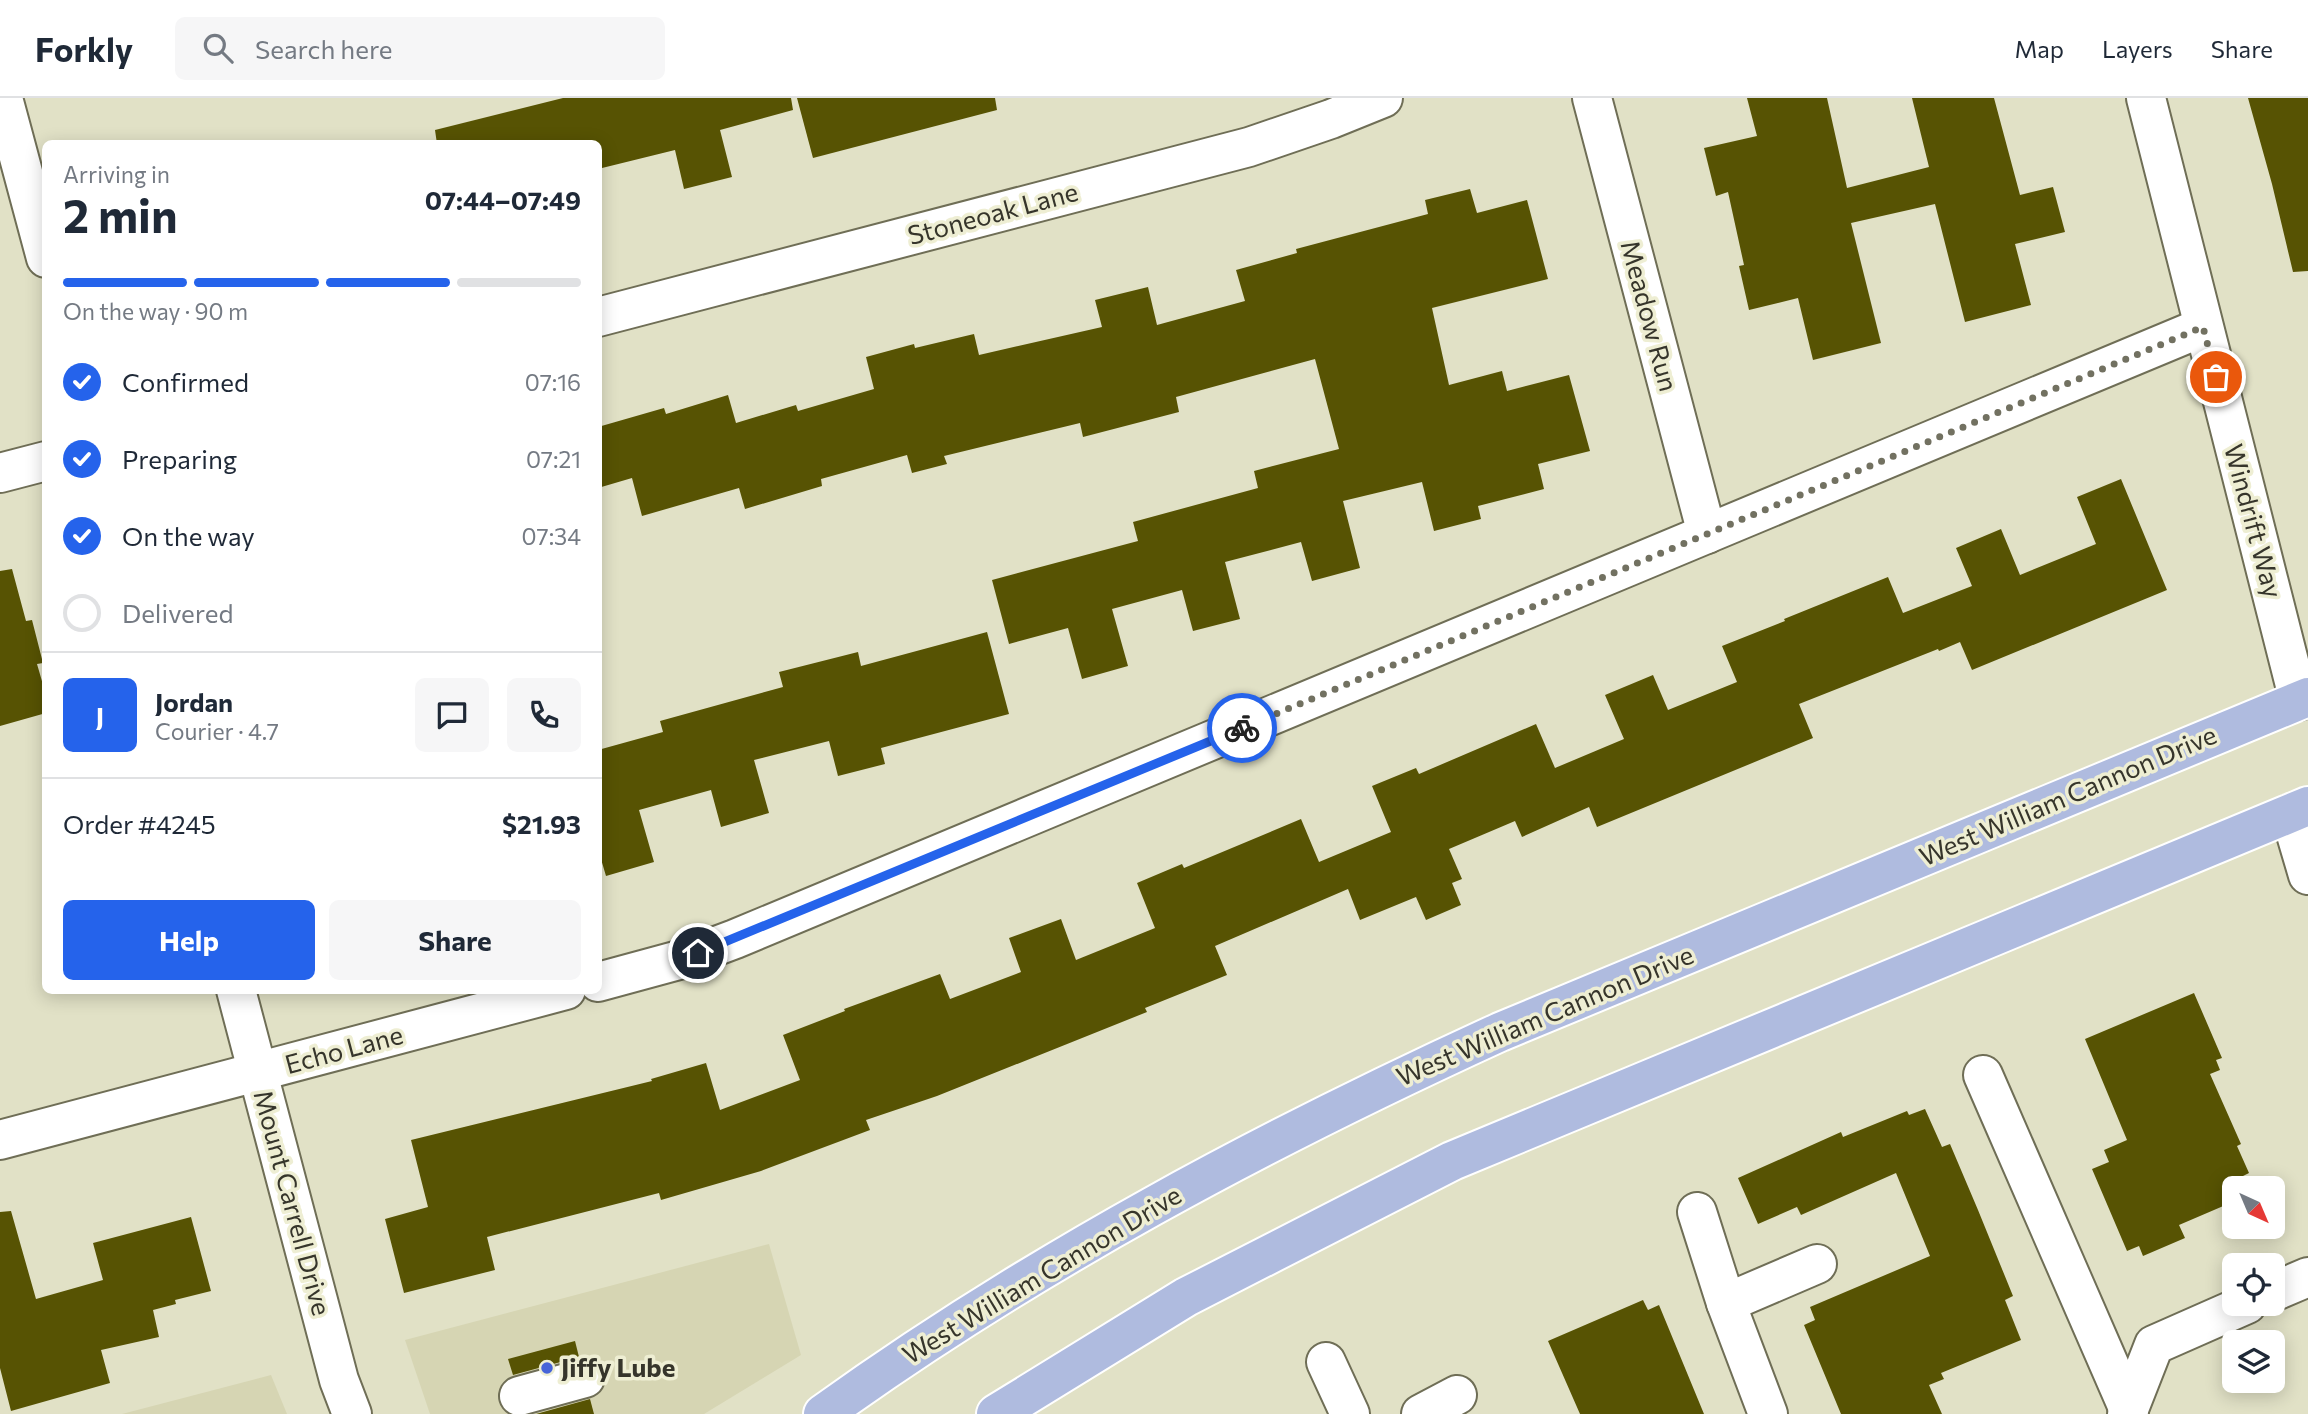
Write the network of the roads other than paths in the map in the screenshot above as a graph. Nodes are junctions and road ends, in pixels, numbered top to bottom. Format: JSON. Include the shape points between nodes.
{"nodes":[{"id":1,"x":3,"y":98,"type":"edge"},
{"id":2,"x":1383,"y":98,"type":"edge"},
{"id":3,"x":1592,"y":98,"type":"edge"},
{"id":4,"x":2146,"y":98,"type":"edge"},
{"id":5,"x":42,"y":243,"type":"edge"},
{"id":6,"x":602,"y":316,"type":"edge"},
{"id":7,"x":2203,"y":327,"type":"junction"},
{"id":8,"x":42,"y":462,"type":"edge"},
{"id":9,"x":0,"y":473,"type":"edge"},
{"id":10,"x":1707,"y":534,"type":"junction"},
{"id":11,"x":2304,"y":699,"type":"edge"},
{"id":12,"x":2299,"y":810,"type":"edge"},
{"id":13,"x":2308,"y":874,"type":"edge"},
{"id":14,"x":602,"y":981,"type":"edge"},
{"id":15,"x":237,"y":994,"type":"edge"},
{"id":16,"x":551,"y":994,"type":"edge"},
{"id":17,"x":257,"y":1073,"type":"junction"},
{"id":18,"x":1983,"y":1075,"type":"dead end"},
{"id":19,"x":0,"y":1140,"type":"edge"},
{"id":20,"x":1697,"y":1212,"type":"dead end"},
{"id":21,"x":1817,"y":1264,"type":"dead end"},
{"id":22,"x":2308,"y":1277,"type":"edge"},
{"id":23,"x":2285,"y":1287,"type":"edge"},
{"id":24,"x":1726,"y":1303,"type":"junction"},
{"id":25,"x":2222,"y":1315,"type":"edge"},
{"id":26,"x":1326,"y":1362,"type":"dead end"},
{"id":27,"x":585,"y":1378,"type":"dead end"},
{"id":28,"x":1457,"y":1395,"type":"dead end"},
{"id":29,"x":519,"y":1396,"type":"dead end"},
{"id":30,"x":2128,"y":1412,"type":"edge"},
{"id":31,"x":352,"y":1414,"type":"edge"},
{"id":32,"x":823,"y":1414,"type":"edge"},
{"id":33,"x":996,"y":1414,"type":"edge"},
{"id":34,"x":1350,"y":1414,"type":"edge"},
{"id":35,"x":1420,"y":1414,"type":"edge"},
{"id":36,"x":1768,"y":1414,"type":"edge"}],
"edges":[{"from":1,"to":5,"type":"street"},
{"from":2,"to":6,"type":"street","name":"Stoneoak Lane","via":[[1249,147]]},
{"from":3,"to":10,"type":"street","name":"Meadow Run"},
{"from":4,"to":7,"type":"street","name":"Windrift Way"},
{"from":7,"to":10,"type":"street"},
{"from":7,"to":11,"type":"street","name":"Windrift Way"},
{"from":8,"to":9,"type":"street"},
{"from":10,"to":14,"type":"street","via":[[735,939]]},
{"from":11,"to":32,"type":"main road","name":"West William Cannon Drive","via":[[1500,1032],[1392,1082],[1185,1187],[1065,1256]]},
{"from":12,"to":13,"type":"street"},
{"from":12,"to":33,"type":"main road","via":[[1452,1161],[1186,1297]]},
{"from":15,"to":17,"type":"street","name":"Mount Carrell Drive"},
{"from":16,"to":17,"type":"street","name":"Echo Lane"},
{"from":17,"to":19,"type":"street","name":"Echo Lane"},
{"from":17,"to":31,"type":"street","name":"Mount Carrell Drive"},
{"from":18,"to":30,"type":"street"},
{"from":20,"to":24,"type":"street"},
{"from":21,"to":24,"type":"street"},
{"from":22,"to":23,"type":"street"},
{"from":24,"to":36,"type":"street"},
{"from":25,"to":30,"type":"street","via":[[2154,1345]]},
{"from":26,"to":34,"type":"street"},
{"from":27,"to":29,"type":"street"},
{"from":28,"to":35,"type":"street"}]}
